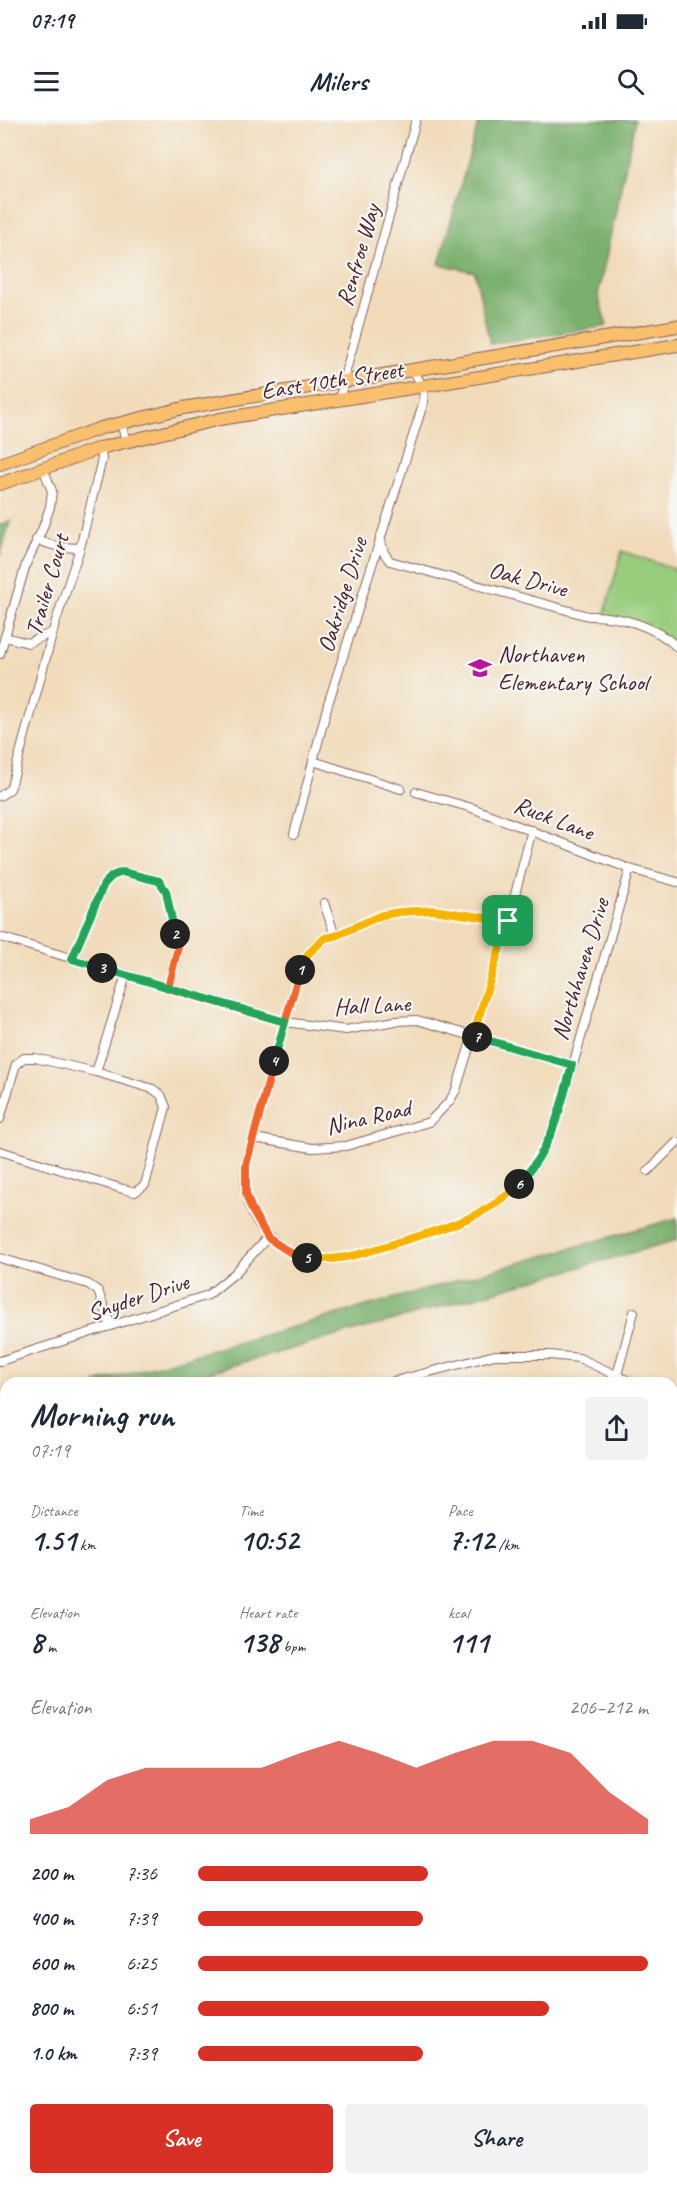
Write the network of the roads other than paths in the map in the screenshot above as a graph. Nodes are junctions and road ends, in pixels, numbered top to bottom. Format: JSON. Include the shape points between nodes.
{"nodes":[{"id":1,"x":416,"y":120,"type":"edge"},
{"id":2,"x":677,"y":326,"type":"edge"},
{"id":3,"x":677,"y":345,"type":"edge"},
{"id":4,"x":413,"y":370,"type":"junction"},
{"id":5,"x":343,"y":381,"type":"junction"},
{"id":6,"x":423,"y":387,"type":"junction"},
{"id":7,"x":340,"y":400,"type":"junction"},
{"id":8,"x":121,"y":423,"type":"junction"},
{"id":9,"x":126,"y":441,"type":"junction"},
{"id":10,"x":100,"y":448,"type":"junction"},
{"id":11,"x":0,"y":464,"type":"edge"},
{"id":12,"x":43,"y":468,"type":"junction"},
{"id":13,"x":0,"y":484,"type":"edge"},
{"id":14,"x":380,"y":536,"type":"junction"},
{"id":15,"x":36,"y":540,"type":"junction"},
{"id":16,"x":80,"y":548,"type":"junction"},
{"id":17,"x":53,"y":632,"type":"junction"},
{"id":18,"x":5,"y":637,"type":"junction"},
{"id":19,"x":677,"y":647,"type":"edge"},
{"id":20,"x":0,"y":654,"type":"edge"},
{"id":21,"x":313,"y":762,"type":"junction"},
{"id":22,"x":401,"y":789,"type":"dead end"},
{"id":23,"x":416,"y":792,"type":"dead end"},
{"id":24,"x":0,"y":796,"type":"edge"},
{"id":25,"x":532,"y":830,"type":"junction"},
{"id":26,"x":294,"y":834,"type":"dead end"},
{"id":27,"x":630,"y":869,"type":"junction"},
{"id":28,"x":677,"y":882,"type":"edge"},
{"id":29,"x":324,"y":903,"type":"dead end"},
{"id":30,"x":508,"y":921,"type":"junction"},
{"id":31,"x":335,"y":936,"type":"junction"},
{"id":32,"x":0,"y":937,"type":"edge"},
{"id":33,"x":72,"y":959,"type":"junction"},
{"id":34,"x":126,"y":975,"type":"junction"},
{"id":35,"x":168,"y":988,"type":"junction"},
{"id":36,"x":285,"y":1022,"type":"junction"},
{"id":37,"x":473,"y":1036,"type":"junction"},
{"id":38,"x":572,"y":1065,"type":"junction"},
{"id":39,"x":96,"y":1072,"type":"junction"},
{"id":40,"x":0,"y":1119,"type":"edge"},
{"id":41,"x":254,"y":1138,"type":"junction"},
{"id":42,"x":677,"y":1142,"type":"edge"},
{"id":43,"x":0,"y":1151,"type":"edge"},
{"id":44,"x":648,"y":1171,"type":"dead end"},
{"id":45,"x":268,"y":1238,"type":"junction"},
{"id":46,"x":0,"y":1258,"type":"edge"},
{"id":47,"x":634,"y":1312,"type":"dead end"},
{"id":48,"x":111,"y":1326,"type":"junction"},
{"id":49,"x":0,"y":1361,"type":"edge"},
{"id":50,"x":617,"y":1375,"type":"junction"},
{"id":51,"x":410,"y":1377,"type":"edge"},
{"id":52,"x":621,"y":1377,"type":"edge"}],
"edges":[{"from":1,"to":5,"type":"street","name":"Renfroe Way"},
{"from":2,"to":4,"type":"main road","name":"East 10th Street"},
{"from":3,"to":6,"type":"main road","name":"East 10th Street"},
{"from":4,"to":5,"type":"main road","name":"East 10th Street"},
{"from":4,"to":6,"type":"street"},
{"from":5,"to":7,"type":"street","name":"Renfroe Way"},
{"from":5,"to":8,"type":"main road","name":"East 10th Street","via":[[215,402]]},
{"from":6,"to":7,"type":"main road","name":"East 10th Street"},
{"from":6,"to":14,"type":"street","name":"Oakridge Drive","via":[[424,400]]},
{"from":7,"to":9,"type":"main road","name":"East 10th Street","via":[[220,419]]},
{"from":8,"to":9,"type":"street"},
{"from":8,"to":11,"type":"main road","name":"East 10th Street"},
{"from":9,"to":10,"type":"main road","name":"East 10th Street"},
{"from":10,"to":12,"type":"main road","name":"East 10th Street"},
{"from":10,"to":16,"type":"street","name":"Trailer Court","via":[[102,459]]},
{"from":12,"to":13,"type":"main road","name":"East 10th Street"},
{"from":12,"to":15,"type":"street","name":"Trailer Court","via":[[52,490],[46,519]]},
{"from":14,"to":19,"type":"street","name":"Oak Drive","via":[[390,561],[588,616],[604,615],[641,626],[656,631]]},
{"from":14,"to":21,"type":"street","name":"Oakridge Drive"},
{"from":15,"to":16,"type":"street"},
{"from":15,"to":18,"type":"street","name":"Trailer Court"},
{"from":16,"to":17,"type":"street","name":"Trailer Court"},
{"from":17,"to":18,"type":"street","via":[[28,643]]},
{"from":17,"to":24,"type":"street","name":"Trailer Court","via":[[12,783]]},
{"from":18,"to":20,"type":"street","name":"Trailer Court"},
{"from":21,"to":22,"type":"street"},
{"from":21,"to":26,"type":"street","name":"Oakridge Drive"},
{"from":23,"to":25,"type":"street","name":"Ruck Lane"},
{"from":25,"to":27,"type":"street","name":"Ruck Lane"},
{"from":25,"to":30,"type":"street","name":"Nina Road"},
{"from":27,"to":28,"type":"street","name":"Ruck Lane"},
{"from":27,"to":38,"type":"street","name":"Northhaven Drive"},
{"from":29,"to":31,"type":"street"},
{"from":30,"to":31,"type":"street","name":"Northhaven Drive","via":[[433,910],[400,912],[382,915]]},
{"from":30,"to":37,"type":"street","name":"Nina Road"},
{"from":31,"to":36,"type":"street","name":"Northhaven Drive","via":[[325,938],[308,954]]},
{"from":32,"to":33,"type":"street","name":"Hall Lane"},
{"from":33,"to":34,"type":"street","name":"Hall Lane"},
{"from":33,"to":35,"type":"street","via":[[104,884],[112,876],[122,872],[159,881],[166,891],[178,947]]},
{"from":34,"to":35,"type":"street","name":"Hall Lane"},
{"from":34,"to":39,"type":"street"},
{"from":35,"to":36,"type":"street","name":"Hall Lane"},
{"from":36,"to":37,"type":"street","name":"Hall Lane","via":[[346,1030],[408,1019]]},
{"from":36,"to":41,"type":"street","name":"Northhaven Drive"},
{"from":37,"to":38,"type":"street","name":"Hall Lane"},
{"from":37,"to":41,"type":"street","name":"Nina Road","via":[[453,1096],[429,1122],[334,1148]]},
{"from":38,"to":45,"type":"street","name":"Northhaven Drive","via":[[543,1154],[514,1190],[494,1204],[447,1228],[342,1258],[308,1258],[291,1253]]},
{"from":39,"to":40,"type":"street","via":[[24,1058],[16,1064]]},
{"from":39,"to":43,"type":"street","via":[[161,1095],[166,1107],[145,1185],[135,1192],[123,1190]]},
{"from":41,"to":45,"type":"street","name":"Northhaven Drive","via":[[246,1165],[246,1194]]},
{"from":42,"to":44,"type":"street"},
{"from":45,"to":48,"type":"street","name":"Snyder Drive","via":[[208,1295]]},
{"from":46,"to":48,"type":"street","via":[[88,1284],[98,1291]]},
{"from":47,"to":50,"type":"street"},
{"from":48,"to":49,"type":"street","name":"Snyder Drive"},
{"from":50,"to":51,"type":"street","via":[[579,1358],[495,1355]]},
{"from":50,"to":52,"type":"street"}]}
